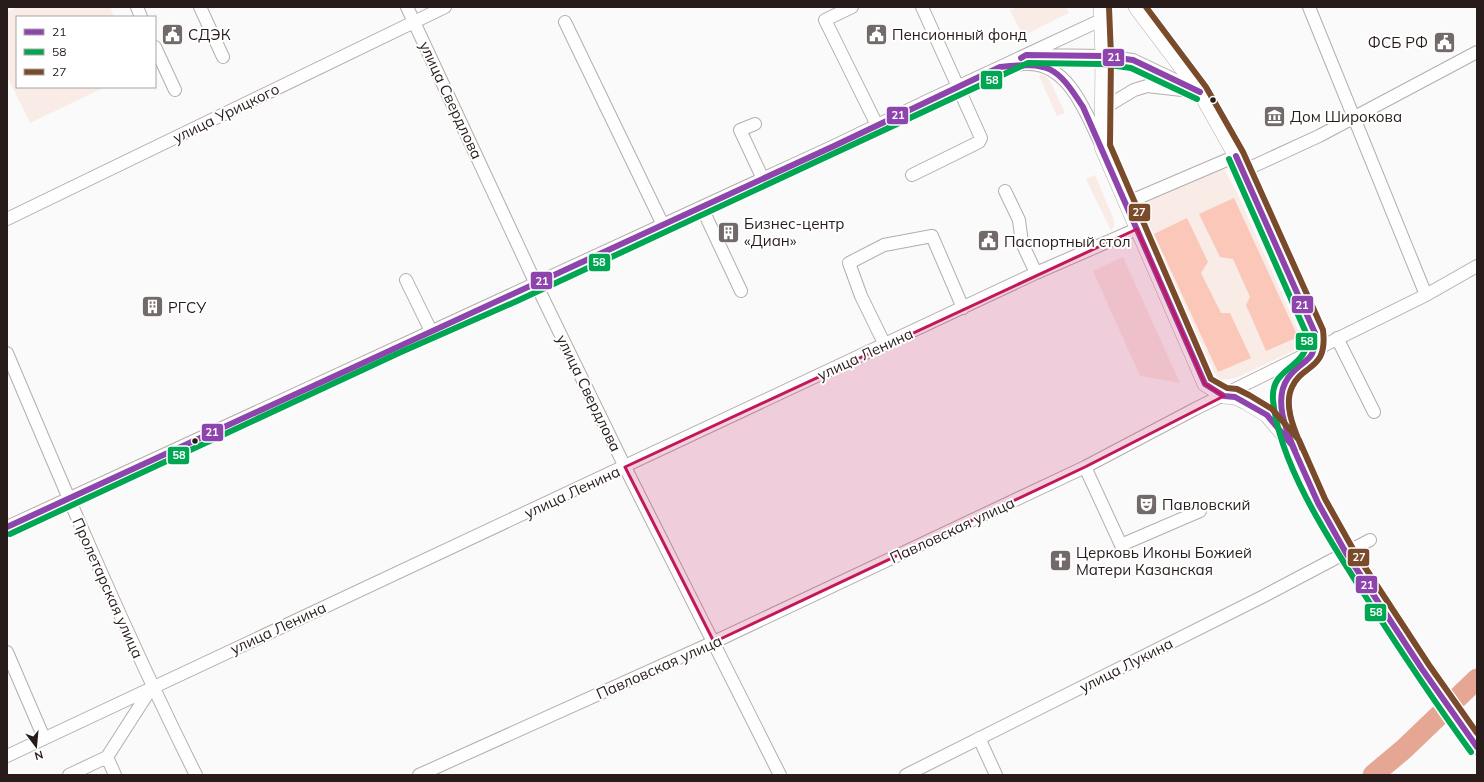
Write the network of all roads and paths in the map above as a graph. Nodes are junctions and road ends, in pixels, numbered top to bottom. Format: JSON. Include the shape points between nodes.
{"nodes":[{"id":1,"x":137,"y":7,"type":"edge"},
{"id":2,"x":200,"y":7,"type":"edge"},
{"id":3,"x":407,"y":7,"type":"edge"},
{"id":4,"x":445,"y":7,"type":"edge"},
{"id":5,"x":852,"y":7,"type":"edge"},
{"id":6,"x":922,"y":7,"type":"edge"},
{"id":7,"x":1136,"y":7,"type":"edge"},
{"id":8,"x":1309,"y":7,"type":"edge"},
{"id":9,"x":1101,"y":13,"type":"edge"},
{"id":10,"x":142,"y":16,"type":"edge"},
{"id":11,"x":414,"y":22,"type":"junction"},
{"id":12,"x":565,"y":22,"type":"dead end"},
{"id":13,"x":156,"y":49,"type":"edge"},
{"id":14,"x":1477,"y":52,"type":"edge"},
{"id":15,"x":1026,"y":55,"type":"junction"},
{"id":16,"x":1103,"y":56,"type":"junction"},
{"id":17,"x":223,"y":57,"type":"dead end"},
{"id":18,"x":1000,"y":67,"type":"junction"},
{"id":19,"x":958,"y":86,"type":"junction"},
{"id":20,"x":174,"y":90,"type":"dead end"},
{"id":21,"x":1200,"y":92,"type":"junction"},
{"id":22,"x":1354,"y":117,"type":"junction"},
{"id":23,"x":1103,"y":118,"type":"junction"},
{"id":24,"x":755,"y":124,"type":"dead end"},
{"id":25,"x":877,"y":125,"type":"junction"},
{"id":26,"x":1102,"y":147,"type":"junction"},
{"id":27,"x":1236,"y":156,"type":"junction"},
{"id":28,"x":1243,"y":171,"type":"junction"},
{"id":29,"x":912,"y":175,"type":"dead end"},
{"id":30,"x":763,"y":179,"type":"junction"},
{"id":31,"x":1005,"y":190,"type":"dead end"},
{"id":32,"x":1126,"y":203,"type":"junction"},
{"id":33,"x":702,"y":208,"type":"junction"},
{"id":34,"x":7,"y":219,"type":"edge"},
{"id":35,"x":663,"y":225,"type":"junction"},
{"id":36,"x":1137,"y":229,"type":"junction"},
{"id":37,"x":1477,"y":266,"type":"edge"},
{"id":38,"x":1036,"y":273,"type":"junction"},
{"id":39,"x":406,"y":280,"type":"dead end"},
{"id":40,"x":536,"y":284,"type":"junction"},
{"id":41,"x":741,"y":291,"type":"dead end"},
{"id":42,"x":1426,"y":295,"type":"junction"},
{"id":43,"x":963,"y":308,"type":"junction"},
{"id":44,"x":431,"y":331,"type":"junction"},
{"id":45,"x":1337,"y":338,"type":"junction"},
{"id":46,"x":885,"y":345,"type":"junction"},
{"id":47,"x":1314,"y":350,"type":"junction"},
{"id":48,"x":7,"y":353,"type":"edge"},
{"id":49,"x":1224,"y":396,"type":"junction"},
{"id":50,"x":1374,"y":412,"type":"dead end"},
{"id":51,"x":1292,"y":445,"type":"junction"},
{"id":52,"x":625,"y":467,"type":"junction"},
{"id":53,"x":1085,"y":467,"type":"junction"},
{"id":54,"x":68,"y":498,"type":"junction"},
{"id":55,"x":1200,"y":511,"type":"dead end"},
{"id":56,"x":7,"y":527,"type":"edge"},
{"id":57,"x":1370,"y":540,"type":"dead end"},
{"id":58,"x":1346,"y":553,"type":"junction"},
{"id":59,"x":714,"y":642,"type":"junction"},
{"id":60,"x":7,"y":652,"type":"edge"},
{"id":61,"x":152,"y":687,"type":"junction"},
{"id":62,"x":44,"y":738,"type":"junction"},
{"id":63,"x":979,"y":738,"type":"junction"},
{"id":64,"x":1475,"y":745,"type":"edge"},
{"id":65,"x":7,"y":756,"type":"edge"},
{"id":66,"x":107,"y":757,"type":"junction"},
{"id":67,"x":69,"y":775,"type":"edge"},
{"id":68,"x":115,"y":775,"type":"edge"},
{"id":69,"x":196,"y":775,"type":"edge"},
{"id":70,"x":419,"y":775,"type":"edge"},
{"id":71,"x":780,"y":775,"type":"edge"},
{"id":72,"x":906,"y":775,"type":"edge"},
{"id":73,"x":996,"y":775,"type":"edge"}],
"edges":[{"from":1,"to":10,"type":"street"},
{"from":2,"to":17,"type":"street"},
{"from":3,"to":11,"type":"street","name":"улица Свердлова"},
{"from":4,"to":11,"type":"street","name":"улица Урицкого"},
{"from":5,"to":25,"type":"street","via":[[825,20]]},
{"from":6,"to":19,"type":"street"},
{"from":7,"to":21,"type":"main road"},
{"from":8,"to":22,"type":"street"},
{"from":9,"to":15,"type":"street"},
{"from":9,"to":16,"type":"main road"},
{"from":11,"to":34,"type":"street","name":"улица Урицкого"},
{"from":11,"to":40,"type":"street","name":"улица Свердлова"},
{"from":12,"to":35,"type":"street"},
{"from":13,"to":20,"type":"street"},
{"from":14,"to":22,"type":"street"},
{"from":15,"to":16,"type":"street"},
{"from":15,"to":18,"type":"street"},
{"from":16,"to":21,"type":"street","via":[[1133,60]]},
{"from":16,"to":23,"type":"main road"},
{"from":18,"to":19,"type":"street"},
{"from":18,"to":26,"type":"street","via":[[1030,64],[1045,67],[1062,76],[1083,107]]},
{"from":19,"to":25,"type":"street"},
{"from":19,"to":29,"type":"street","via":[[980,140]]},
{"from":21,"to":23,"type":"street","via":[[1147,86],[1134,90],[1109,105]]},
{"from":21,"to":27,"type":"main road"},
{"from":22,"to":28,"type":"street"},
{"from":22,"to":42,"type":"street"},
{"from":23,"to":26,"type":"main road"},
{"from":24,"to":30,"type":"street","via":[[740,130]]},
{"from":25,"to":30,"type":"street"},
{"from":26,"to":32,"type":"main road"},
{"from":27,"to":28,"type":"main road"},
{"from":27,"to":32,"type":"street"},
{"from":28,"to":47,"type":"main road","via":[[1315,333]]},
{"from":30,"to":33,"type":"street"},
{"from":31,"to":38,"type":"street","via":[[1019,220],[1022,243]]},
{"from":32,"to":36,"type":"main road"},
{"from":33,"to":35,"type":"street"},
{"from":33,"to":41,"type":"street"},
{"from":35,"to":40,"type":"street"},
{"from":36,"to":38,"type":"street","name":"улица Ленина"},
{"from":36,"to":49,"type":"main road","via":[[1205,384]]},
{"from":37,"to":42,"type":"street","name":"Павловская улица"},
{"from":38,"to":43,"type":"street","name":"улица Ленина"},
{"from":39,"to":44,"type":"street"},
{"from":40,"to":44,"type":"street"},
{"from":40,"to":52,"type":"street","name":"улица Свердлова"},
{"from":42,"to":45,"type":"street","name":"Павловская улица"},
{"from":43,"to":46,"type":"street","name":"улица Ленина"},
{"from":43,"to":46,"type":"street","via":[[932,236],[884,245],[849,262]]},
{"from":44,"to":54,"type":"street"},
{"from":45,"to":47,"type":"street","name":"Павловская улица"},
{"from":45,"to":50,"type":"street"},
{"from":46,"to":52,"type":"street","name":"улица Ленина"},
{"from":47,"to":49,"type":"street","name":"Павловская улица"},
{"from":47,"to":51,"type":"main road","via":[[1311,359],[1291,374],[1284,384],[1281,396]]},
{"from":48,"to":54,"type":"street","name":"Пролетарская улица"},
{"from":49,"to":51,"type":"main road","via":[[1235,397],[1267,415]]},
{"from":49,"to":53,"type":"street","name":"Павловская улица"},
{"from":51,"to":58,"type":"main road","via":[[1318,503]]},
{"from":52,"to":59,"type":"street","name":"улица Свердлова"},
{"from":52,"to":61,"type":"street","name":"улица Ленина"},
{"from":53,"to":55,"type":"street","via":[[1121,545]]},
{"from":53,"to":59,"type":"street","name":"Павловская улица"},
{"from":54,"to":56,"type":"street"},
{"from":54,"to":61,"type":"street","name":"Пролетарская улица"},
{"from":57,"to":58,"type":"street","name":"улица Лукина"},
{"from":58,"to":63,"type":"street","name":"улица Лукина"},
{"from":58,"to":64,"type":"main road"},
{"from":59,"to":70,"type":"street","name":"Павловская улица"},
{"from":59,"to":71,"type":"street","name":"улица Свердлова"},
{"from":60,"to":62,"type":"street"},
{"from":61,"to":62,"type":"street","name":"улица Ленина"},
{"from":61,"to":66,"type":"street"},
{"from":61,"to":69,"type":"street","name":"Пролетарская улица"},
{"from":62,"to":65,"type":"street","name":"улица Ленина"},
{"from":63,"to":72,"type":"street","name":"улица Лукина"},
{"from":63,"to":73,"type":"street"},
{"from":66,"to":67,"type":"street"},
{"from":66,"to":68,"type":"street"}]}
